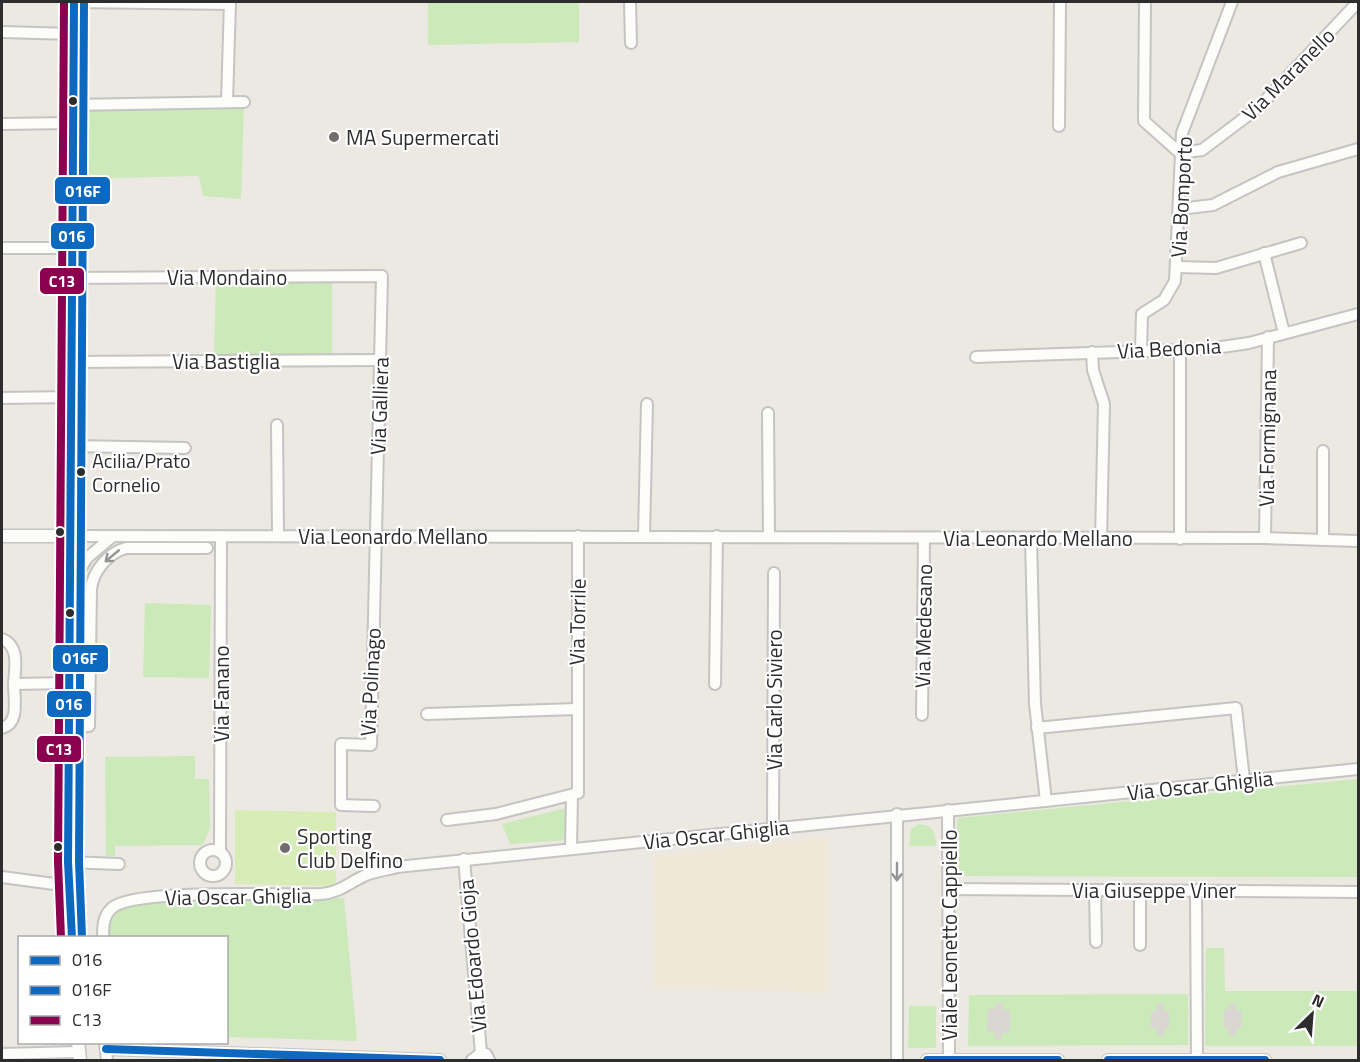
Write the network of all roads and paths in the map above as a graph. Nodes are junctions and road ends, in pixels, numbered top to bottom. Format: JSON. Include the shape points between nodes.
{"nodes":[{"id":1,"x":74,"y":2,"type":"edge"},
{"id":2,"x":630,"y":2,"type":"edge"},
{"id":3,"x":1060,"y":2,"type":"edge"},
{"id":4,"x":1145,"y":2,"type":"edge"},
{"id":5,"x":1232,"y":2,"type":"edge"},
{"id":6,"x":1359,"y":2,"type":"edge"},
{"id":7,"x":230,"y":3,"type":"edge"},
{"id":8,"x":2,"y":32,"type":"edge"},
{"id":9,"x":73,"y":34,"type":"junction"},
{"id":10,"x":631,"y":43,"type":"dead end"},
{"id":11,"x":227,"y":102,"type":"junction"},
{"id":12,"x":244,"y":102,"type":"dead end"},
{"id":13,"x":71,"y":105,"type":"junction"},
{"id":14,"x":71,"y":123,"type":"junction"},
{"id":15,"x":2,"y":124,"type":"edge"},
{"id":16,"x":1059,"y":126,"type":"dead end"},
{"id":17,"x":1359,"y":149,"type":"edge"},
{"id":18,"x":1180,"y":153,"type":"junction"},
{"id":19,"x":1179,"y":209,"type":"junction"},
{"id":20,"x":1301,"y":243,"type":"dead end"},
{"id":21,"x":71,"y":248,"type":"junction"},
{"id":22,"x":2,"y":249,"type":"edge"},
{"id":23,"x":1264,"y":253,"type":"junction"},
{"id":24,"x":1177,"y":267,"type":"junction"},
{"id":25,"x":382,"y":276,"type":"joint"},
{"id":26,"x":71,"y":278,"type":"junction"},
{"id":27,"x":1359,"y":314,"type":"edge"},
{"id":28,"x":1284,"y":333,"type":"junction"},
{"id":29,"x":1268,"y":337,"type":"junction"},
{"id":30,"x":1180,"y":349,"type":"junction"},
{"id":31,"x":1141,"y":350,"type":"junction"},
{"id":32,"x":1092,"y":352,"type":"junction"},
{"id":33,"x":976,"y":357,"type":"dead end"},
{"id":34,"x":381,"y":360,"type":"junction"},
{"id":35,"x":71,"y":362,"type":"junction"},
{"id":36,"x":71,"y":397,"type":"junction"},
{"id":37,"x":2,"y":398,"type":"edge"},
{"id":38,"x":647,"y":404,"type":"dead end"},
{"id":39,"x":768,"y":413,"type":"dead end"},
{"id":40,"x":277,"y":425,"type":"dead end"},
{"id":41,"x":70,"y":446,"type":"junction"},
{"id":42,"x":185,"y":448,"type":"dead end"},
{"id":43,"x":1323,"y":451,"type":"dead end"},
{"id":44,"x":375,"y":535,"type":"junction"},
{"id":45,"x":2,"y":536,"type":"edge"},
{"id":46,"x":70,"y":536,"type":"junction"},
{"id":47,"x":113,"y":536,"type":"junction"},
{"id":48,"x":168,"y":536,"type":"junction"},
{"id":49,"x":221,"y":536,"type":"junction"},
{"id":50,"x":278,"y":536,"type":"junction"},
{"id":51,"x":578,"y":536,"type":"junction"},
{"id":52,"x":644,"y":536,"type":"junction"},
{"id":53,"x":717,"y":536,"type":"junction"},
{"id":54,"x":769,"y":536,"type":"junction"},
{"id":55,"x":924,"y":538,"type":"junction"},
{"id":56,"x":1031,"y":538,"type":"junction"},
{"id":57,"x":1101,"y":538,"type":"junction"},
{"id":58,"x":1265,"y":538,"type":"junction"},
{"id":59,"x":1180,"y":539,"type":"junction"},
{"id":60,"x":1323,"y":540,"type":"junction"},
{"id":61,"x":1359,"y":541,"type":"edge"},
{"id":62,"x":168,"y":548,"type":"junction"},
{"id":63,"x":207,"y":548,"type":"dead end"},
{"id":64,"x":774,"y":573,"type":"dead end"},
{"id":65,"x":70,"y":586,"type":"junction"},
{"id":66,"x":2,"y":639,"type":"edge"},
{"id":67,"x":69,"y":683,"type":"junction"},
{"id":68,"x":14,"y":684,"type":"junction"},
{"id":69,"x":715,"y":684,"type":"dead end"},
{"id":70,"x":576,"y":709,"type":"junction"},
{"id":71,"x":427,"y":714,"type":"dead end"},
{"id":72,"x":922,"y":715,"type":"dead end"},
{"id":73,"x":70,"y":726,"type":"junction"},
{"id":74,"x":2,"y":728,"type":"edge"},
{"id":75,"x":1037,"y":728,"type":"junction"},
{"id":76,"x":1359,"y":769,"type":"edge"},
{"id":77,"x":1244,"y":780,"type":"junction"},
{"id":78,"x":572,"y":795,"type":"junction"},
{"id":79,"x":1046,"y":801,"type":"junction"},
{"id":80,"x":374,"y":806,"type":"dead end"},
{"id":81,"x":948,"y":810,"type":"junction"},
{"id":82,"x":897,"y":814,"type":"junction"},
{"id":83,"x":447,"y":819,"type":"dead end"},
{"id":84,"x":773,"y":828,"type":"junction"},
{"id":85,"x":571,"y":848,"type":"junction"},
{"id":86,"x":220,"y":851,"type":"dead end"},
{"id":87,"x":464,"y":859,"type":"junction"},
{"id":88,"x":68,"y":862,"type":"junction"},
{"id":89,"x":118,"y":864,"type":"dead end"},
{"id":90,"x":2,"y":877,"type":"edge"},
{"id":91,"x":69,"y":886,"type":"junction"},
{"id":92,"x":949,"y":889,"type":"junction"},
{"id":93,"x":1095,"y":890,"type":"junction"},
{"id":94,"x":1140,"y":890,"type":"junction"},
{"id":95,"x":1196,"y":890,"type":"junction"},
{"id":96,"x":1359,"y":892,"type":"edge"},
{"id":97,"x":72,"y":936,"type":"edge"},
{"id":98,"x":103,"y":936,"type":"edge"},
{"id":99,"x":1096,"y":942,"type":"dead end"},
{"id":100,"x":1140,"y":945,"type":"dead end"},
{"id":101,"x":106,"y":1051,"type":"edge"},
{"id":102,"x":79,"y":1052,"type":"edge"},
{"id":103,"x":2,"y":1054,"type":"edge"},
{"id":104,"x":474,"y":1059,"type":"edge"},
{"id":105,"x":440,"y":1060,"type":"edge"},
{"id":106,"x":489,"y":1060,"type":"edge"},
{"id":107,"x":897,"y":1060,"type":"edge"},
{"id":108,"x":927,"y":1060,"type":"edge"},
{"id":109,"x":949,"y":1060,"type":"edge"},
{"id":110,"x":1048,"y":1060,"type":"edge"},
{"id":111,"x":1058,"y":1060,"type":"edge"},
{"id":112,"x":1108,"y":1060,"type":"edge"},
{"id":113,"x":1197,"y":1060,"type":"edge"},
{"id":114,"x":1265,"y":1060,"type":"edge"}],
"edges":[{"from":1,"to":7,"type":"street"},
{"from":1,"to":9,"type":"street"},
{"from":2,"to":10,"type":"street"},
{"from":3,"to":16,"type":"street"},
{"from":4,"to":18,"type":"street","via":[[1144,121]]},
{"from":5,"to":18,"type":"street","name":"Via Bomporto","via":[[1182,133]]},
{"from":6,"to":18,"type":"street","name":"Via Maranello","via":[[1258,108],[1202,150]]},
{"from":7,"to":11,"type":"street"},
{"from":8,"to":9,"type":"street"},
{"from":9,"to":13,"type":"street"},
{"from":11,"to":12,"type":"street"},
{"from":11,"to":13,"type":"street"},
{"from":13,"to":14,"type":"street"},
{"from":14,"to":15,"type":"street"},
{"from":14,"to":21,"type":"street"},
{"from":17,"to":19,"type":"street","via":[[1278,172],[1213,205]]},
{"from":18,"to":19,"type":"street","name":"Via Bomporto"},
{"from":19,"to":24,"type":"street","name":"Via Bomporto"},
{"from":20,"to":23,"type":"street"},
{"from":21,"to":22,"type":"street"},
{"from":21,"to":26,"type":"street"},
{"from":23,"to":24,"type":"street","via":[[1216,268]]},
{"from":23,"to":28,"type":"street"},
{"from":24,"to":31,"type":"street","name":"Via Bomporto","via":[[1175,281],[1164,300],[1142,314]]},
{"from":25,"to":26,"type":"street","name":"Via Mondaino"},
{"from":25,"to":34,"type":"street","name":"Via Galliera"},
{"from":26,"to":35,"type":"street"},
{"from":27,"to":28,"type":"street","name":"Via Bedonia"},
{"from":28,"to":29,"type":"street","name":"Via Bedonia"},
{"from":29,"to":30,"type":"street","name":"Via Bedonia","via":[[1208,349]]},
{"from":29,"to":58,"type":"street","name":"Via Formignana"},
{"from":30,"to":31,"type":"street","name":"Via Bedonia"},
{"from":30,"to":59,"type":"street"},
{"from":31,"to":32,"type":"street","name":"Via Bedonia"},
{"from":32,"to":33,"type":"street","name":"Via Bedonia"},
{"from":32,"to":57,"type":"street","via":[[1096,384],[1104,404]]},
{"from":34,"to":35,"type":"street","name":"Via Bastiglia"},
{"from":34,"to":44,"type":"street","name":"Via Galliera"},
{"from":35,"to":36,"type":"street"},
{"from":36,"to":37,"type":"street"},
{"from":36,"to":41,"type":"street"},
{"from":38,"to":52,"type":"street"},
{"from":39,"to":54,"type":"street"},
{"from":40,"to":50,"type":"street"},
{"from":41,"to":42,"type":"street"},
{"from":41,"to":46,"type":"street"},
{"from":43,"to":60,"type":"street"},
{"from":44,"to":50,"type":"street","name":"Via Leonardo Mellano"},
{"from":44,"to":51,"type":"street","name":"Via Leonardo Mellano"},
{"from":44,"to":80,"type":"street","name":"Via Polinago","via":[[371,745],[341,744],[341,805]]},
{"from":45,"to":46,"type":"street"},
{"from":46,"to":47,"type":"street","name":"Via Leonardo Mellano"},
{"from":46,"to":65,"type":"street"},
{"from":47,"to":48,"type":"street","name":"Via Leonardo Mellano"},
{"from":47,"to":65,"type":"street","via":[[87,558]]},
{"from":48,"to":49,"type":"street","name":"Via Leonardo Mellano"},
{"from":48,"to":62,"type":"street"},
{"from":49,"to":50,"type":"street","name":"Via Leonardo Mellano"},
{"from":49,"to":86,"type":"street","name":"Via Fanano"},
{"from":51,"to":52,"type":"street","name":"Via Leonardo Mellano"},
{"from":51,"to":70,"type":"street","name":"Via Torrile"},
{"from":52,"to":53,"type":"street","name":"Via Leonardo Mellano"},
{"from":53,"to":54,"type":"street","name":"Via Leonardo Mellano"},
{"from":53,"to":69,"type":"street"},
{"from":54,"to":55,"type":"street","name":"Via Leonardo Mellano"},
{"from":55,"to":56,"type":"street","name":"Via Leonardo Mellano"},
{"from":55,"to":72,"type":"street","name":"Via Medesano"},
{"from":56,"to":57,"type":"street","name":"Via Leonardo Mellano"},
{"from":56,"to":75,"type":"street"},
{"from":57,"to":59,"type":"street","name":"Via Leonardo Mellano"},
{"from":58,"to":59,"type":"street","name":"Via Leonardo Mellano"},
{"from":58,"to":60,"type":"street","name":"Via Leonardo Mellano"},
{"from":60,"to":61,"type":"street","name":"Via Leonardo Mellano"},
{"from":62,"to":63,"type":"street"},
{"from":62,"to":73,"type":"street","one_way":true,"via":[[120,550],[93,578],[89,726]]},
{"from":64,"to":84,"type":"street","name":"Via Carlo Siviero"},
{"from":65,"to":67,"type":"street"},
{"from":66,"to":68,"type":"street","via":[[15,652]]},
{"from":67,"to":68,"type":"street"},
{"from":67,"to":73,"type":"street"},
{"from":68,"to":74,"type":"street","via":[[14,717]]},
{"from":70,"to":71,"type":"street"},
{"from":70,"to":78,"type":"street","name":"Via Torrile","via":[[578,793]]},
{"from":73,"to":88,"type":"street"},
{"from":75,"to":77,"type":"street","via":[[1236,708]]},
{"from":75,"to":79,"type":"street"},
{"from":76,"to":77,"type":"street","name":"Via Oscar Ghiglia"},
{"from":77,"to":79,"type":"street","name":"Via Oscar Ghiglia"},
{"from":78,"to":83,"type":"street","via":[[496,814]]},
{"from":78,"to":85,"type":"street","name":"Via Torrile"},
{"from":79,"to":81,"type":"street","name":"Via Oscar Ghiglia"},
{"from":81,"to":82,"type":"street","name":"Via Oscar Ghiglia"},
{"from":81,"to":92,"type":"street","name":"Viale Leonetto Cappiello"},
{"from":82,"to":84,"type":"street","name":"Via Oscar Ghiglia"},
{"from":82,"to":107,"type":"street","one_way":true},
{"from":84,"to":85,"type":"street","name":"Via Oscar Ghiglia"},
{"from":85,"to":87,"type":"street","name":"Via Oscar Ghiglia"},
{"from":87,"to":98,"type":"street","name":"Via Oscar Ghiglia","via":[[397,867],[323,894],[223,894],[131,900],[113,908],[103,921]]},
{"from":87,"to":104,"type":"street","name":"Via Edoardo Gioja"},
{"from":88,"to":89,"type":"street"},
{"from":88,"to":91,"type":"street"},
{"from":90,"to":91,"type":"street"},
{"from":91,"to":97,"type":"street"},
{"from":92,"to":93,"type":"street","name":"Via Giuseppe Viner"},
{"from":92,"to":109,"type":"street","name":"Viale Leonetto Cappiello"},
{"from":93,"to":94,"type":"street","name":"Via Giuseppe Viner"},
{"from":93,"to":99,"type":"street"},
{"from":94,"to":95,"type":"street","name":"Via Giuseppe Viner"},
{"from":94,"to":100,"type":"street"},
{"from":95,"to":96,"type":"street","name":"Via Giuseppe Viner"},
{"from":95,"to":113,"type":"street"},
{"from":101,"to":105,"type":"street"},
{"from":102,"to":103,"type":"street"},
{"from":104,"to":106,"type":"street","via":[[486,1054]]},
{"from":108,"to":109,"type":"street"},
{"from":109,"to":110,"type":"street"},
{"from":110,"to":111,"type":"street"},
{"from":112,"to":113,"type":"street"},
{"from":113,"to":114,"type":"street"}]}
